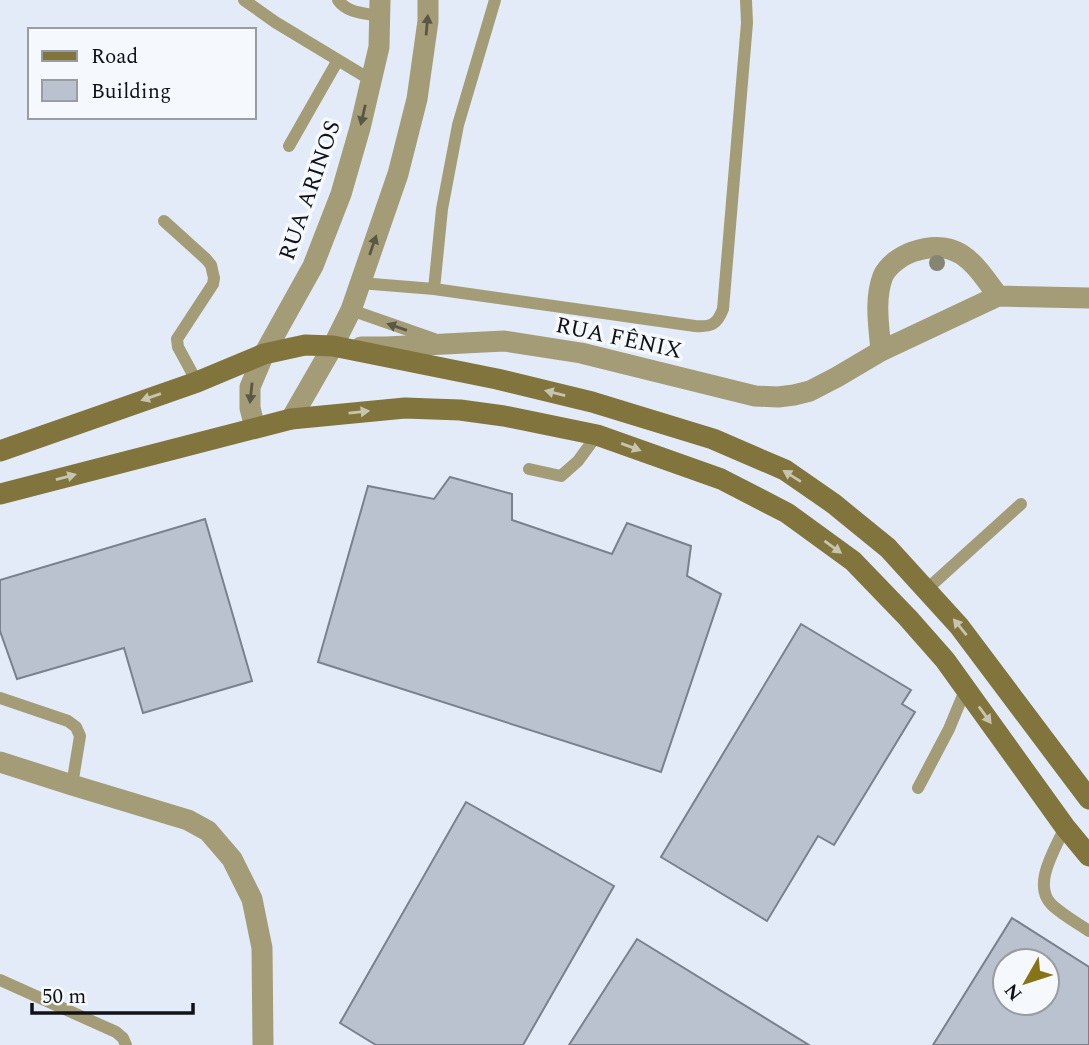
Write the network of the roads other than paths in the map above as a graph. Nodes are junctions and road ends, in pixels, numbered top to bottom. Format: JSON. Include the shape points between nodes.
{"nodes":[{"id":1,"x":244,"y":0,"type":"edge"},
{"id":2,"x":338,"y":0,"type":"edge"},
{"id":3,"x":428,"y":0,"type":"edge"},
{"id":4,"x":495,"y":0,"type":"edge"},
{"id":5,"x":746,"y":0,"type":"edge"},
{"id":6,"x":380,"y":8,"type":"edge"},
{"id":7,"x":338,"y":60,"type":"junction"},
{"id":8,"x":371,"y":80,"type":"junction"},
{"id":9,"x":289,"y":146,"type":"dead end"},
{"id":10,"x":164,"y":221,"type":"dead end"},
{"id":11,"x":360,"y":283,"type":"junction"},
{"id":12,"x":434,"y":289,"type":"junction"},
{"id":13,"x":998,"y":296,"type":"junction"},
{"id":14,"x":1089,"y":298,"type":"edge"},
{"id":15,"x":351,"y":310,"type":"junction"},
{"id":16,"x":444,"y":343,"type":"junction"},
{"id":17,"x":333,"y":346,"type":"junction"},
{"id":18,"x":881,"y":351,"type":"junction"},
{"id":19,"x":264,"y":354,"type":"junction"},
{"id":20,"x":197,"y":382,"type":"junction"},
{"id":21,"x":291,"y":419,"type":"junction"},
{"id":22,"x":255,"y":428,"type":"junction"},
{"id":23,"x":597,"y":435,"type":"junction"},
{"id":24,"x":0,"y":451,"type":"edge"},
{"id":25,"x":529,"y":470,"type":"dead end"},
{"id":26,"x":0,"y":494,"type":"edge"},
{"id":27,"x":1021,"y":504,"type":"dead end"},
{"id":28,"x":926,"y":590,"type":"junction"},
{"id":29,"x":966,"y":688,"type":"junction"},
{"id":30,"x":0,"y":698,"type":"edge"},
{"id":31,"x":0,"y":762,"type":"edge"},
{"id":32,"x":72,"y":785,"type":"junction"},
{"id":33,"x":918,"y":788,"type":"dead end"},
{"id":34,"x":1089,"y":799,"type":"edge"},
{"id":35,"x":1065,"y":827,"type":"junction"},
{"id":36,"x":1089,"y":856,"type":"edge"},
{"id":37,"x":1089,"y":931,"type":"edge"},
{"id":38,"x":0,"y":980,"type":"edge"},
{"id":39,"x":126,"y":1045,"type":"edge"},
{"id":40,"x":263,"y":1045,"type":"edge"}],
"edges":[{"from":1,"to":7,"type":"lane"},
{"from":2,"to":6,"type":"lane","via":[[348,10]]},
{"from":11,"to":3,"type":"street","one_way":true,"via":[[398,174],[417,99]]},
{"from":4,"to":12,"type":"lane","via":[[457,125]]},
{"from":5,"to":12,"type":"lane","via":[[723,309],[715,323],[695,326]]},
{"from":6,"to":8,"type":"street","name":"RUA ARINOS","via":[[379,47]]},
{"from":7,"to":8,"type":"lane"},
{"from":7,"to":9,"type":"lane"},
{"from":8,"to":19,"type":"street","name":"RUA ARINOS","one_way":true,"via":[[341,194],[313,266]]},
{"from":10,"to":20,"type":"lane","via":[[206,259],[213,272],[213,284],[177,339]]},
{"from":11,"to":12,"type":"lane"},
{"from":11,"to":15,"type":"street"},
{"from":13,"to":14,"type":"street","name":"RUA FÊNIX"},
{"from":13,"to":18,"type":"street","name":"RUA FÊNIX"},
{"from":13,"to":18,"type":"street","via":[[967,257],[953,250],[923,248],[907,254],[889,266],[879,288]]},
{"from":16,"to":15,"type":"lane","one_way":true},
{"from":15,"to":17,"type":"street"},
{"from":16,"to":17,"type":"street","name":"RUA FÊNIX"},
{"from":16,"to":18,"type":"street","name":"RUA FÊNIX","via":[[504,341],[568,351],[755,396],[778,397],[810,391]]},
{"from":17,"to":19,"type":"main road","via":[[305,345]]},
{"from":17,"to":21,"type":"street"},
{"from":28,"to":17,"type":"main road","one_way":true,"via":[[888,548],[834,504],[785,470],[713,439],[511,382]]},
{"from":19,"to":20,"type":"main road"},
{"from":19,"to":22,"type":"street","name":"RUA ARINOS","one_way":true,"via":[[250,387]]},
{"from":20,"to":24,"type":"main road","one_way":true},
{"from":21,"to":22,"type":"main road"},
{"from":21,"to":23,"type":"main road","one_way":true,"via":[[405,408],[460,410]]},
{"from":26,"to":22,"type":"main road","one_way":true},
{"from":23,"to":25,"type":"lane","via":[[561,476]]},
{"from":23,"to":29,"type":"main road","one_way":true,"via":[[721,479],[787,513],[853,561]]},
{"from":27,"to":28,"type":"lane"},
{"from":34,"to":28,"type":"main road","one_way":true,"via":[[959,626]]},
{"from":29,"to":33,"type":"lane"},
{"from":29,"to":35,"type":"main road","one_way":true},
{"from":30,"to":32,"type":"lane","via":[[76,727],[80,736]]},
{"from":31,"to":32,"type":"street"},
{"from":32,"to":40,"type":"street","via":[[188,820],[208,831],[232,859],[252,900],[262,948]]},
{"from":35,"to":36,"type":"main road"},
{"from":35,"to":37,"type":"lane","via":[[1042,883],[1051,904]]},
{"from":38,"to":39,"type":"lane","via":[[116,1032]]}]}
